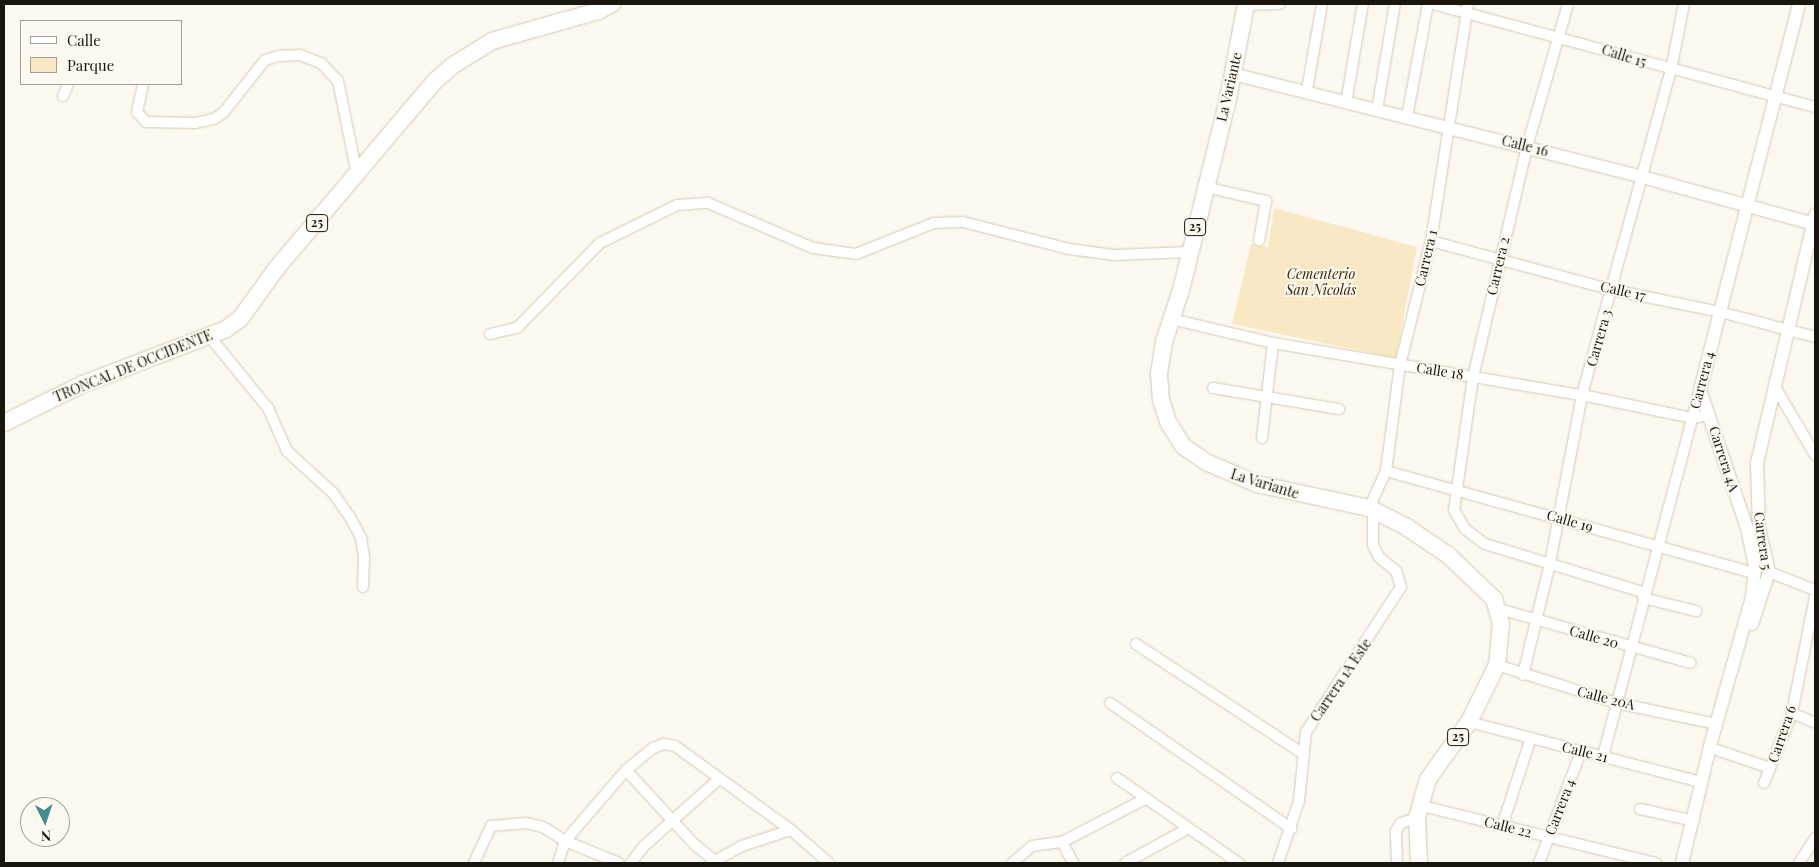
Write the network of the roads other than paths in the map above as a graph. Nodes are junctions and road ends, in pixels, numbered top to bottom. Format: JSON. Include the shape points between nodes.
{"nodes":[{"id":1,"x":612,"y":4,"type":"edge"},
{"id":2,"x":1246,"y":4,"type":"edge"},
{"id":3,"x":1280,"y":4,"type":"edge"},
{"id":4,"x":1322,"y":4,"type":"edge"},
{"id":5,"x":1363,"y":4,"type":"edge"},
{"id":6,"x":1395,"y":4,"type":"edge"},
{"id":7,"x":1428,"y":4,"type":"edge"},
{"id":8,"x":1433,"y":4,"type":"edge"},
{"id":9,"x":1568,"y":4,"type":"edge"},
{"id":10,"x":1684,"y":4,"type":"edge"},
{"id":11,"x":1798,"y":4,"type":"edge"},
{"id":12,"x":1467,"y":8,"type":"edge"},
{"id":13,"x":1559,"y":36,"type":"junction"},
{"id":14,"x":1671,"y":70,"type":"junction"},
{"id":15,"x":1233,"y":74,"type":"junction"},
{"id":16,"x":68,"y":85,"type":"edge"},
{"id":17,"x":144,"y":85,"type":"edge"},
{"id":18,"x":1307,"y":90,"type":"junction"},
{"id":19,"x":63,"y":96,"type":"dead end"},
{"id":20,"x":1774,"y":96,"type":"junction"},
{"id":21,"x":1346,"y":103,"type":"junction"},
{"id":22,"x":1815,"y":107,"type":"edge"},
{"id":23,"x":1377,"y":110,"type":"junction"},
{"id":24,"x":1407,"y":117,"type":"junction"},
{"id":25,"x":1447,"y":127,"type":"junction"},
{"id":26,"x":1527,"y":147,"type":"junction"},
{"id":27,"x":357,"y":174,"type":"junction"},
{"id":28,"x":1640,"y":176,"type":"junction"},
{"id":29,"x":1205,"y":187,"type":"junction"},
{"id":30,"x":1748,"y":204,"type":"junction"},
{"id":31,"x":1815,"y":221,"type":"edge"},
{"id":32,"x":1260,"y":240,"type":"dead end"},
{"id":33,"x":1431,"y":241,"type":"junction"},
{"id":34,"x":1189,"y":252,"type":"junction"},
{"id":35,"x":1500,"y":259,"type":"junction"},
{"id":36,"x":1612,"y":290,"type":"junction"},
{"id":37,"x":1720,"y":312,"type":"junction"},
{"id":38,"x":1171,"y":318,"type":"junction"},
{"id":39,"x":1788,"y":329,"type":"junction"},
{"id":40,"x":490,"y":334,"type":"dead end"},
{"id":41,"x":210,"y":337,"type":"junction"},
{"id":42,"x":1815,"y":338,"type":"edge"},
{"id":43,"x":1273,"y":343,"type":"junction"},
{"id":44,"x":1400,"y":365,"type":"junction"},
{"id":45,"x":1473,"y":377,"type":"junction"},
{"id":46,"x":1774,"y":383,"type":"junction"},
{"id":47,"x":1213,"y":388,"type":"dead end"},
{"id":48,"x":1700,"y":390,"type":"junction"},
{"id":49,"x":1266,"y":396,"type":"junction"},
{"id":50,"x":1582,"y":396,"type":"junction"},
{"id":51,"x":1339,"y":409,"type":"dead end"},
{"id":52,"x":1709,"y":415,"type":"junction"},
{"id":53,"x":1692,"y":418,"type":"junction"},
{"id":54,"x":4,"y":423,"type":"edge"},
{"id":55,"x":1262,"y":438,"type":"dead end"},
{"id":56,"x":1815,"y":455,"type":"edge"},
{"id":57,"x":1386,"y":471,"type":"junction"},
{"id":58,"x":1456,"y":490,"type":"junction"},
{"id":59,"x":1371,"y":509,"type":"junction"},
{"id":60,"x":1559,"y":517,"type":"junction"},
{"id":61,"x":1747,"y":528,"type":"joint"},
{"id":62,"x":1660,"y":548,"type":"junction"},
{"id":63,"x":1550,"y":563,"type":"junction"},
{"id":64,"x":1769,"y":572,"type":"junction"},
{"id":65,"x":1755,"y":573,"type":"junction"},
{"id":66,"x":363,"y":587,"type":"dead end"},
{"id":67,"x":1815,"y":590,"type":"edge"},
{"id":68,"x":1644,"y":595,"type":"junction"},
{"id":69,"x":1815,"y":597,"type":"edge"},
{"id":70,"x":1498,"y":609,"type":"junction"},
{"id":71,"x":1696,"y":611,"type":"dead end"},
{"id":72,"x":1537,"y":621,"type":"junction"},
{"id":73,"x":1136,"y":644,"type":"dead end"},
{"id":74,"x":1631,"y":648,"type":"junction"},
{"id":75,"x":1691,"y":663,"type":"dead end"},
{"id":76,"x":1497,"y":665,"type":"junction"},
{"id":77,"x":1523,"y":675,"type":"junction"},
{"id":78,"x":1617,"y":702,"type":"junction"},
{"id":79,"x":1110,"y":703,"type":"dead end"},
{"id":80,"x":1792,"y":713,"type":"junction"},
{"id":81,"x":1469,"y":722,"type":"junction"},
{"id":82,"x":1815,"y":723,"type":"edge"},
{"id":83,"x":1717,"y":724,"type":"junction"},
{"id":84,"x":1530,"y":738,"type":"junction"},
{"id":85,"x":1718,"y":750,"type":"junction"},
{"id":86,"x":1581,"y":751,"type":"junction"},
{"id":87,"x":1302,"y":753,"type":"junction"},
{"id":88,"x":1603,"y":756,"type":"junction"},
{"id":89,"x":1770,"y":768,"type":"junction"},
{"id":90,"x":626,"y":770,"type":"junction"},
{"id":91,"x":1117,"y":778,"type":"dead end"},
{"id":92,"x":719,"y":779,"type":"junction"},
{"id":93,"x":1702,"y":782,"type":"junction"},
{"id":94,"x":1764,"y":783,"type":"dead end"},
{"id":95,"x":1144,"y":799,"type":"junction"},
{"id":96,"x":1640,"y":809,"type":"dead end"},
{"id":97,"x":1417,"y":812,"type":"junction"},
{"id":98,"x":672,"y":820,"type":"junction"},
{"id":99,"x":1694,"y":821,"type":"junction"},
{"id":100,"x":1502,"y":826,"type":"junction"},
{"id":101,"x":1187,"y":828,"type":"junction"},
{"id":102,"x":1292,"y":829,"type":"junction"},
{"id":103,"x":791,"y":830,"type":"junction"},
{"id":104,"x":1548,"y":837,"type":"junction"},
{"id":105,"x":1815,"y":838,"type":"edge"},
{"id":106,"x":565,"y":841,"type":"junction"},
{"id":107,"x":1062,"y":842,"type":"junction"},
{"id":108,"x":1624,"y":859,"type":"edge"},
{"id":109,"x":712,"y":861,"type":"edge"},
{"id":110,"x":474,"y":863,"type":"edge"},
{"id":111,"x":558,"y":863,"type":"edge"},
{"id":112,"x":620,"y":863,"type":"edge"},
{"id":113,"x":631,"y":863,"type":"edge"},
{"id":114,"x":829,"y":863,"type":"edge"},
{"id":115,"x":1012,"y":863,"type":"edge"},
{"id":116,"x":1073,"y":863,"type":"edge"},
{"id":117,"x":1125,"y":863,"type":"edge"},
{"id":118,"x":1239,"y":863,"type":"edge"},
{"id":119,"x":1278,"y":863,"type":"edge"},
{"id":120,"x":1397,"y":863,"type":"edge"},
{"id":121,"x":1419,"y":863,"type":"edge"},
{"id":122,"x":1539,"y":863,"type":"edge"},
{"id":123,"x":1656,"y":863,"type":"edge"},
{"id":124,"x":1682,"y":863,"type":"edge"},
{"id":125,"x":1688,"y":863,"type":"edge"},
{"id":126,"x":1799,"y":863,"type":"edge"}],
"edges":[{"from":1,"to":27,"type":"main road","name":"TRONCAL DE OCCIDENTE","number":"25","via":[[598,11],[518,32],[471,52],[434,81]]},
{"from":2,"to":3,"type":"street"},
{"from":2,"to":15,"type":"main road","name":"La Variante","number":"25"},
{"from":4,"to":18,"type":"street"},
{"from":5,"to":21,"type":"street"},
{"from":6,"to":23,"type":"street"},
{"from":7,"to":24,"type":"street"},
{"from":8,"to":12,"type":"street","name":"Calle 15"},
{"from":9,"to":13,"type":"street","name":"Carrera 2"},
{"from":10,"to":14,"type":"street","name":"Carrera 3"},
{"from":11,"to":20,"type":"street","name":"Carrera 4"},
{"from":12,"to":13,"type":"street","name":"Calle 15"},
{"from":12,"to":25,"type":"street","name":"Carrera 1"},
{"from":13,"to":14,"type":"street","name":"Calle 15"},
{"from":13,"to":26,"type":"street","name":"Carrera 2"},
{"from":14,"to":20,"type":"street","name":"Calle 15"},
{"from":14,"to":28,"type":"street","name":"Carrera 3"},
{"from":15,"to":18,"type":"street","name":"Calle 16"},
{"from":15,"to":29,"type":"main road","name":"La Variante","number":"25"},
{"from":16,"to":19,"type":"street"},
{"from":17,"to":27,"type":"street","via":[[137,112],[146,122],[196,123],[214,119],[224,112],[265,60],[300,55],[321,63],[338,81]]},
{"from":18,"to":21,"type":"street","name":"Calle 16"},
{"from":20,"to":22,"type":"street","name":"Calle 15"},
{"from":20,"to":30,"type":"street","name":"Carrera 4"},
{"from":21,"to":23,"type":"street","name":"Calle 16"},
{"from":23,"to":24,"type":"street","name":"Calle 16"},
{"from":24,"to":25,"type":"street","name":"Calle 16"},
{"from":25,"to":26,"type":"street","name":"Calle 16"},
{"from":25,"to":33,"type":"street","name":"Carrera 1"},
{"from":26,"to":28,"type":"street","name":"Calle 16"},
{"from":26,"to":35,"type":"street","name":"Carrera 2"},
{"from":27,"to":41,"type":"main road","name":"TRONCAL DE OCCIDENTE","number":"25","via":[[276,269],[240,319]]},
{"from":28,"to":30,"type":"street","name":"Calle 16"},
{"from":28,"to":36,"type":"street","name":"Carrera 3"},
{"from":29,"to":32,"type":"street","via":[[1266,201]]},
{"from":29,"to":34,"type":"main road","name":"La Variante","number":"25"},
{"from":30,"to":31,"type":"street","name":"Calle 16"},
{"from":30,"to":37,"type":"street","name":"Carrera 4"},
{"from":31,"to":39,"type":"street","name":"Carrera 5"},
{"from":33,"to":35,"type":"street","name":"Calle 17"},
{"from":33,"to":44,"type":"street","name":"Carrera 1"},
{"from":34,"to":38,"type":"main road","name":"La Variante","number":"25"},
{"from":34,"to":40,"type":"street","via":[[1114,255],[1069,249],[962,222],[934,223],[856,254],[813,248],[708,203],[677,205],[600,243],[517,328]]},
{"from":35,"to":36,"type":"street","name":"Calle 17"},
{"from":35,"to":45,"type":"street","name":"Carrera 2"},
{"from":36,"to":37,"type":"street","name":"Calle 17"},
{"from":36,"to":50,"type":"street","name":"Carrera 3"},
{"from":37,"to":39,"type":"street","name":"Calle 17"},
{"from":37,"to":48,"type":"street","name":"Carrera 4"},
{"from":38,"to":43,"type":"street","name":"Calle 18"},
{"from":38,"to":59,"type":"main road","name":"La Variante","number":"25","via":[[1159,373],[1161,400],[1168,422],[1183,446],[1228,474],[1257,484]]},
{"from":39,"to":42,"type":"street","name":"Calle 17"},
{"from":39,"to":46,"type":"street","name":"Carrera 5"},
{"from":41,"to":54,"type":"main road","name":"TRONCAL DE OCCIDENTE","number":"25","via":[[83,384]]},
{"from":41,"to":66,"type":"street","via":[[268,408],[287,451],[333,493],[350,517],[362,548]]},
{"from":43,"to":44,"type":"street","name":"Calle 18"},
{"from":43,"to":49,"type":"street"},
{"from":44,"to":45,"type":"street","name":"Calle 18"},
{"from":44,"to":57,"type":"street","name":"Carrera 1"},
{"from":45,"to":50,"type":"street","name":"Calle 18"},
{"from":45,"to":58,"type":"street","name":"Carrera 2"},
{"from":46,"to":56,"type":"street"},
{"from":46,"to":64,"type":"street","name":"Carrera 5","via":[[1757,463],[1759,528]]},
{"from":47,"to":49,"type":"street"},
{"from":48,"to":52,"type":"street","name":"Carrera 4A"},
{"from":48,"to":53,"type":"street","name":"Carrera 4"},
{"from":49,"to":51,"type":"street"},
{"from":49,"to":55,"type":"street"},
{"from":50,"to":53,"type":"street","name":"Calle 18"},
{"from":50,"to":60,"type":"street","name":"Carrera 3"},
{"from":52,"to":53,"type":"street","name":"Calle 18"},
{"from":52,"to":61,"type":"street","name":"Carrera 4A"},
{"from":53,"to":62,"type":"street","name":"Carrera 4"},
{"from":57,"to":58,"type":"street","name":"Calle 19"},
{"from":57,"to":59,"type":"street","name":"Carrera 1"},
{"from":58,"to":60,"type":"street","name":"Calle 19"},
{"from":58,"to":63,"type":"street","name":"Carrera 2","via":[[1454,510],[1465,529],[1486,544]]},
{"from":59,"to":70,"type":"main road","name":"La Variante","number":"25","via":[[1405,526],[1448,555],[1486,588]]},
{"from":59,"to":87,"type":"street","name":"Carrera 1A Este","via":[[1374,545],[1379,557],[1396,571],[1401,587],[1306,732]]},
{"from":60,"to":62,"type":"street","name":"Calle 19"},
{"from":60,"to":63,"type":"street","name":"Carrera 3"},
{"from":61,"to":65,"type":"street","name":"Carrera 5"},
{"from":62,"to":65,"type":"street","name":"Calle 19"},
{"from":62,"to":68,"type":"street","name":"Carrera 4"},
{"from":63,"to":68,"type":"street"},
{"from":63,"to":72,"type":"street","name":"Carrera 3"},
{"from":64,"to":67,"type":"street"},
{"from":64,"to":85,"type":"street","name":"Carrera 5"},
{"from":65,"to":83,"type":"street","name":"Carrera 5","via":[[1752,597]]},
{"from":68,"to":71,"type":"street"},
{"from":68,"to":74,"type":"street","name":"Carrera 4"},
{"from":69,"to":80,"type":"street","name":"Carrera 6"},
{"from":70,"to":72,"type":"street","name":"Calle 20"},
{"from":70,"to":76,"type":"main road","name":"La Variante","number":"25","via":[[1501,623]]},
{"from":72,"to":74,"type":"street","name":"Calle 20"},
{"from":72,"to":77,"type":"street","name":"Carrera 3"},
{"from":73,"to":87,"type":"street"},
{"from":74,"to":75,"type":"street","name":"Calle 20"},
{"from":74,"to":78,"type":"street","name":"Carrera 4"},
{"from":76,"to":77,"type":"street","name":"Calle 20A"},
{"from":76,"to":81,"type":"main road","name":"La Variante","number":"25"},
{"from":77,"to":78,"type":"street","name":"Calle 20A"},
{"from":78,"to":83,"type":"street","name":"Calle 20A"},
{"from":78,"to":88,"type":"street","name":"Carrera 4"},
{"from":79,"to":102,"type":"street"},
{"from":80,"to":82,"type":"street"},
{"from":80,"to":89,"type":"street","name":"Carrera 6"},
{"from":81,"to":84,"type":"street","name":"Calle 21"},
{"from":81,"to":97,"type":"main road","name":"La Variante","number":"25","via":[[1437,764]]},
{"from":83,"to":93,"type":"street","name":"Carrera 5"},
{"from":84,"to":86,"type":"street","name":"Calle 21"},
{"from":84,"to":100,"type":"street"},
{"from":85,"to":89,"type":"street"},
{"from":85,"to":125,"type":"street","name":"Carrera 5"},
{"from":86,"to":88,"type":"street","name":"Calle 21"},
{"from":86,"to":104,"type":"street","name":"Carrera 4"},
{"from":87,"to":102,"type":"street","name":"Carrera 1A Este","via":[[1301,784]]},
{"from":88,"to":93,"type":"street","name":"Calle 21"},
{"from":89,"to":94,"type":"street","name":"Carrera 6"},
{"from":90,"to":92,"type":"street","via":[[653,748],[664,744],[675,746]]},
{"from":90,"to":98,"type":"street"},
{"from":90,"to":106,"type":"street"},
{"from":91,"to":95,"type":"street"},
{"from":92,"to":98,"type":"street"},
{"from":92,"to":103,"type":"street"},
{"from":93,"to":99,"type":"street","name":"Carrera 5"},
{"from":95,"to":101,"type":"street"},
{"from":95,"to":107,"type":"street"},
{"from":96,"to":99,"type":"street"},
{"from":97,"to":100,"type":"street","name":"Calle 22"},
{"from":97,"to":120,"type":"street","via":[[1401,822],[1396,831]]},
{"from":97,"to":121,"type":"main road","name":"La Variante","number":"25"},
{"from":98,"to":109,"type":"street"},
{"from":98,"to":113,"type":"street"},
{"from":99,"to":124,"type":"street","name":"Carrera 5"},
{"from":100,"to":104,"type":"street","name":"Calle 22"},
{"from":101,"to":117,"type":"street"},
{"from":101,"to":118,"type":"street"},
{"from":102,"to":119,"type":"street","name":"Carrera 1A Este"},
{"from":103,"to":109,"type":"street","via":[[742,846]]},
{"from":103,"to":114,"type":"street"},
{"from":104,"to":108,"type":"street","name":"Calle 22"},
{"from":104,"to":122,"type":"street","name":"Carrera 4"},
{"from":105,"to":126,"type":"street"},
{"from":106,"to":110,"type":"street","via":[[551,831],[526,823],[491,826]]},
{"from":106,"to":111,"type":"street"},
{"from":106,"to":112,"type":"street"},
{"from":107,"to":115,"type":"street","via":[[1032,846]]},
{"from":107,"to":116,"type":"street"},
{"from":108,"to":123,"type":"street","name":"Calle 22"}]}
